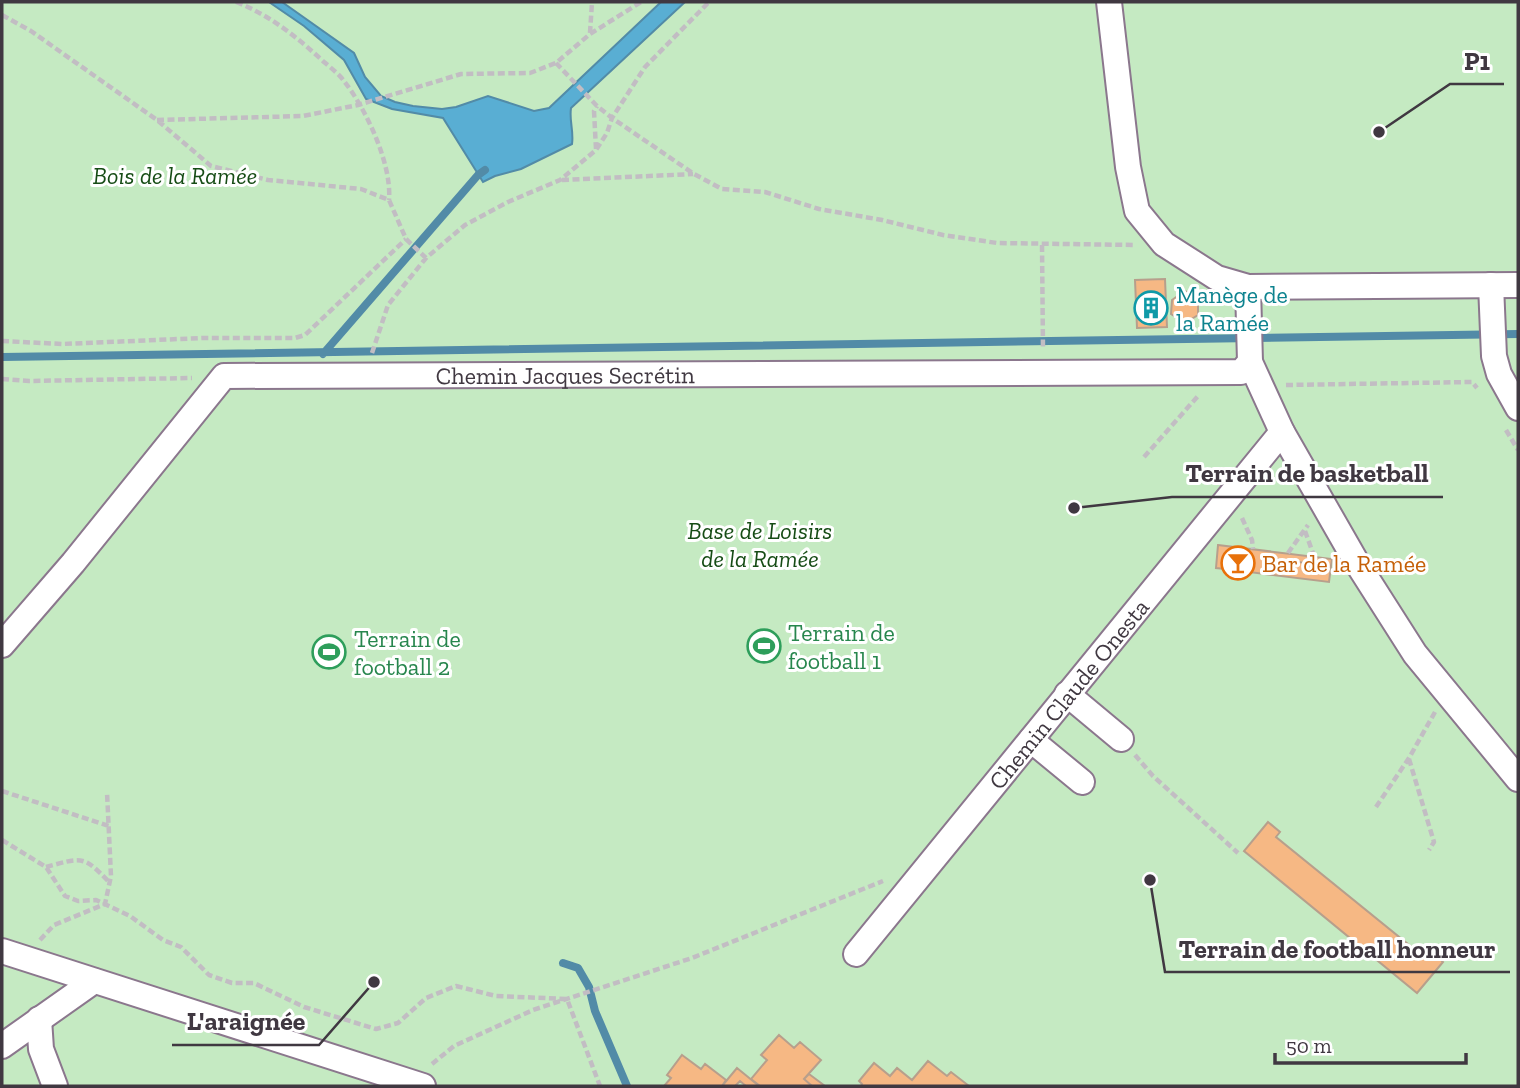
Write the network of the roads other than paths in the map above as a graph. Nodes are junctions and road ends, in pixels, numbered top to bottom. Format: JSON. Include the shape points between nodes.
{"nodes":[{"id":1,"x":1109,"y":2,"type":"edge"},
{"id":2,"x":1491,"y":285,"type":"junction"},
{"id":3,"x":1518,"y":285,"type":"edge"},
{"id":4,"x":1248,"y":287,"type":"junction"},
{"id":5,"x":1251,"y":357,"type":"junction"},
{"id":6,"x":1509,"y":414,"type":"edge"},
{"id":7,"x":1282,"y":432,"type":"junction"},
{"id":8,"x":2,"y":645,"type":"edge"},
{"id":9,"x":1067,"y":694,"type":"junction"},
{"id":10,"x":1121,"y":739,"type":"road end"},
{"id":11,"x":1031,"y":740,"type":"junction"},
{"id":12,"x":1518,"y":779,"type":"edge"},
{"id":13,"x":1082,"y":782,"type":"dead end"},
{"id":14,"x":12,"y":954,"type":"edge"},
{"id":15,"x":856,"y":954,"type":"dead end"},
{"id":16,"x":93,"y":981,"type":"junction"},
{"id":17,"x":39,"y":1019,"type":"junction"},
{"id":18,"x":2,"y":1046,"type":"edge"},
{"id":19,"x":420,"y":1085,"type":"edge"},
{"id":20,"x":55,"y":1086,"type":"edge"}],
"edges":[{"from":1,"to":4,"type":"lane","via":[[1137,211],[1164,244],[1217,278]]},
{"from":2,"to":3,"type":"lane"},
{"from":2,"to":4,"type":"lane"},
{"from":2,"to":6,"type":"lane","via":[[1493,334]]},
{"from":4,"to":5,"type":"lane"},
{"from":5,"to":7,"type":"lane"},
{"from":5,"to":8,"type":"lane","name":"Chemin Jacques Secrétin","via":[[1241,372],[224,376]]},
{"from":7,"to":9,"type":"lane","name":"Chemin Claude Onesta"},
{"from":7,"to":12,"type":"lane","via":[[1408,643]]},
{"from":9,"to":10,"type":"lane"},
{"from":9,"to":11,"type":"lane","name":"Chemin Claude Onesta"},
{"from":11,"to":13,"type":"lane"},
{"from":11,"to":15,"type":"lane","name":"Chemin Claude Onesta"},
{"from":14,"to":16,"type":"lane"},
{"from":16,"to":17,"type":"lane"},
{"from":16,"to":19,"type":"lane"},
{"from":17,"to":18,"type":"lane"},
{"from":17,"to":20,"type":"lane","via":[[41,1049]]}]}
